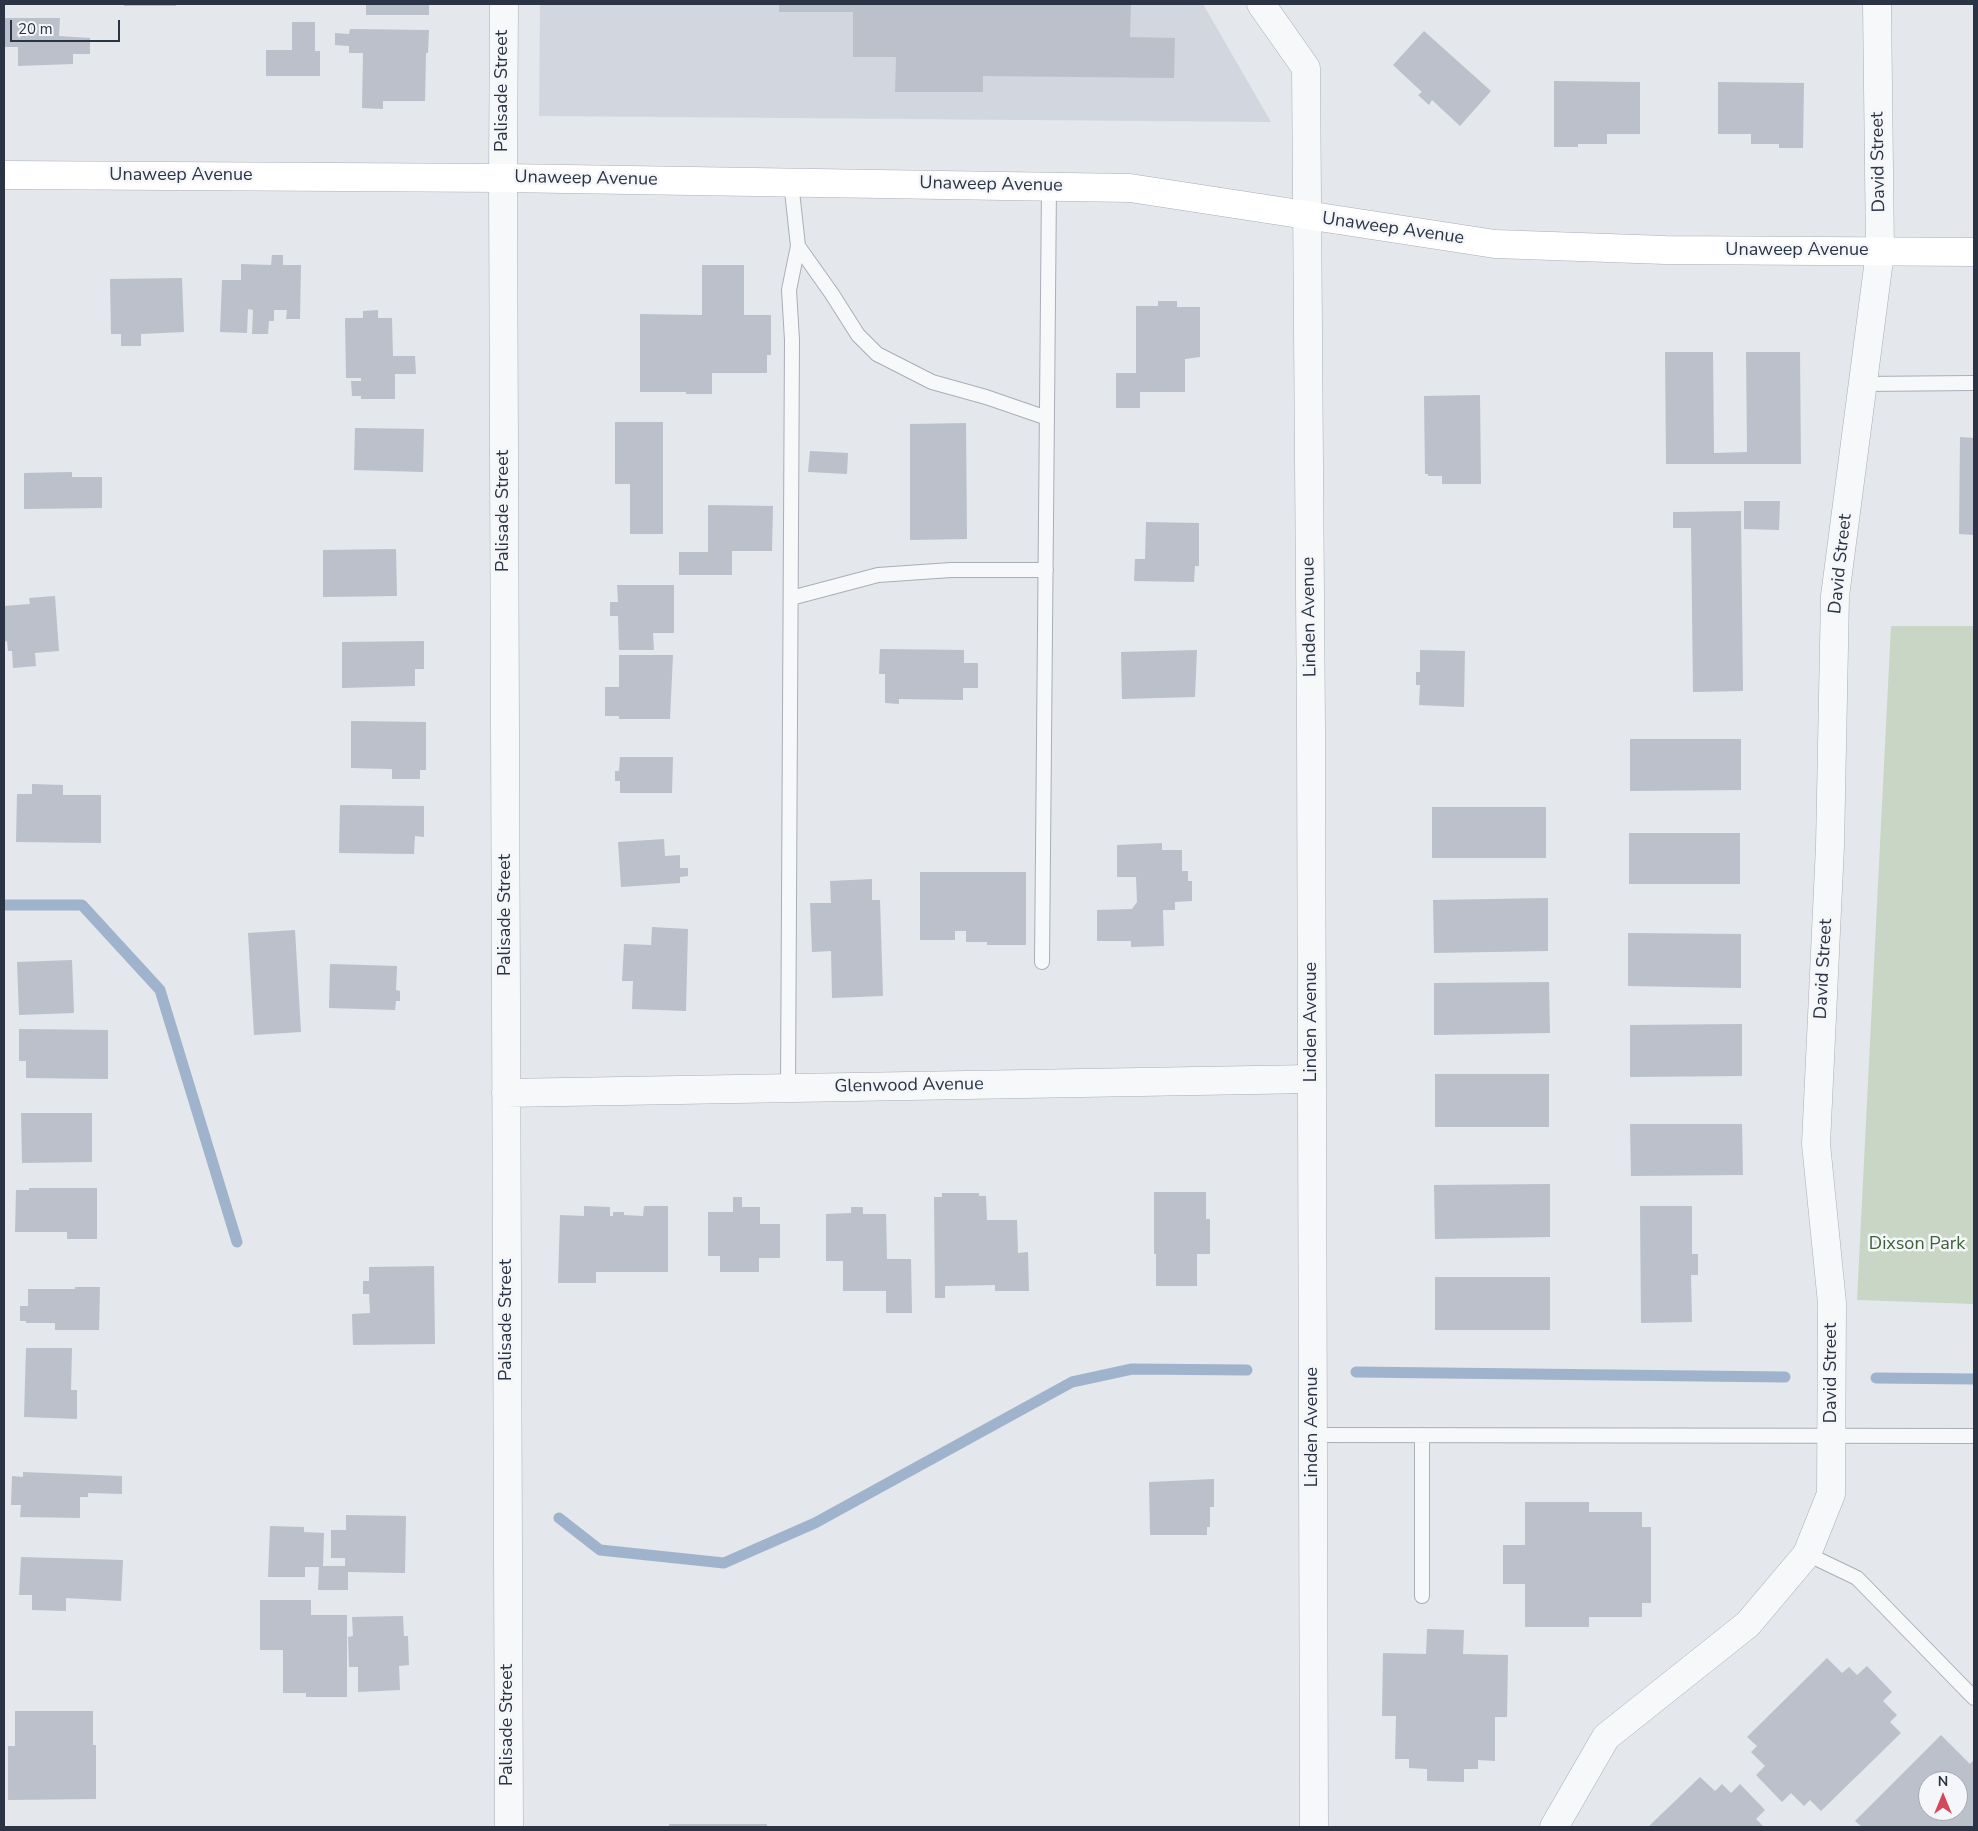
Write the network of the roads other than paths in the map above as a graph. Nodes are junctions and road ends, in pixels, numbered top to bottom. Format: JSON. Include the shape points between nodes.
{"nodes":[{"id":1,"x":504,"y":4,"type":"edge"},
{"id":2,"x":1260,"y":4,"type":"edge"},
{"id":3,"x":1877,"y":4,"type":"edge"},
{"id":4,"x":4,"y":175,"type":"edge"},
{"id":5,"x":503,"y":178,"type":"junction"},
{"id":6,"x":792,"y":182,"type":"junction"},
{"id":7,"x":1049,"y":186,"type":"junction"},
{"id":8,"x":1306,"y":216,"type":"junction"},
{"id":9,"x":798,"y":246,"type":"junction"},
{"id":10,"x":1880,"y":252,"type":"junction"},
{"id":11,"x":1974,"y":252,"type":"edge"},
{"id":12,"x":1974,"y":383,"type":"edge"},
{"id":13,"x":1863,"y":384,"type":"junction"},
{"id":14,"x":1047,"y":418,"type":"junction"},
{"id":15,"x":1046,"y":570,"type":"junction"},
{"id":16,"x":791,"y":598,"type":"junction"},
{"id":17,"x":1042,"y":962,"type":"dead end"},
{"id":18,"x":1312,"y":1079,"type":"junction"},
{"id":19,"x":788,"y":1088,"type":"junction"},
{"id":20,"x":506,"y":1093,"type":"junction"},
{"id":21,"x":1313,"y":1435,"type":"junction"},
{"id":22,"x":1422,"y":1435,"type":"junction"},
{"id":23,"x":1832,"y":1435,"type":"junction"},
{"id":24,"x":1974,"y":1436,"type":"edge"},
{"id":25,"x":1807,"y":1554,"type":"junction"},
{"id":26,"x":1422,"y":1596,"type":"dead end"},
{"id":27,"x":1974,"y":1698,"type":"edge"},
{"id":28,"x":509,"y":1827,"type":"edge"},
{"id":29,"x":1314,"y":1827,"type":"edge"},
{"id":30,"x":1554,"y":1827,"type":"edge"}],
"edges":[{"from":1,"to":5,"type":"street","name":"Palisade Street"},
{"from":2,"to":8,"type":"street","name":"Linden Avenue","via":[[1306,68]]},
{"from":3,"to":10,"type":"street","name":"David Street"},
{"from":4,"to":5,"type":"main road","name":"Unaweep Avenue"},
{"from":5,"to":6,"type":"main road","name":"Unaweep Avenue"},
{"from":5,"to":20,"type":"street","name":"Palisade Street"},
{"from":6,"to":7,"type":"main road","name":"Unaweep Avenue"},
{"from":6,"to":9,"type":"lane"},
{"from":7,"to":8,"type":"main road","name":"Unaweep Avenue","via":[[1130,188]]},
{"from":7,"to":14,"type":"lane"},
{"from":8,"to":10,"type":"main road","name":"Unaweep Avenue","via":[[1495,244]]},
{"from":8,"to":18,"type":"street","name":"Linden Avenue"},
{"from":9,"to":14,"type":"lane","via":[[858,335],[877,354],[932,382]]},
{"from":9,"to":16,"type":"lane","via":[[789,290],[792,340]]},
{"from":10,"to":11,"type":"main road","name":"Unaweep Avenue"},
{"from":10,"to":13,"type":"street","name":"David Street"},
{"from":12,"to":13,"type":"lane"},
{"from":13,"to":23,"type":"street","name":"David Street","via":[[1835,596],[1830,846],[1816,1144],[1832,1303]]},
{"from":14,"to":15,"type":"lane"},
{"from":15,"to":16,"type":"lane","via":[[951,570],[878,575]]},
{"from":15,"to":17,"type":"lane"},
{"from":16,"to":19,"type":"lane"},
{"from":18,"to":19,"type":"street","name":"Glenwood Avenue"},
{"from":18,"to":21,"type":"street","name":"Linden Avenue"},
{"from":19,"to":20,"type":"street","name":"Glenwood Avenue"},
{"from":20,"to":28,"type":"street","name":"Palisade Street"},
{"from":21,"to":22,"type":"lane"},
{"from":21,"to":29,"type":"street","name":"Linden Avenue"},
{"from":22,"to":23,"type":"lane"},
{"from":22,"to":26,"type":"lane"},
{"from":23,"to":24,"type":"lane"},
{"from":23,"to":25,"type":"street","name":"David Street","via":[[1830,1494]]},
{"from":25,"to":27,"type":"lane","via":[[1857,1578]]},
{"from":25,"to":30,"type":"street","name":"David Street","via":[[1748,1624],[1606,1738]]}]}
